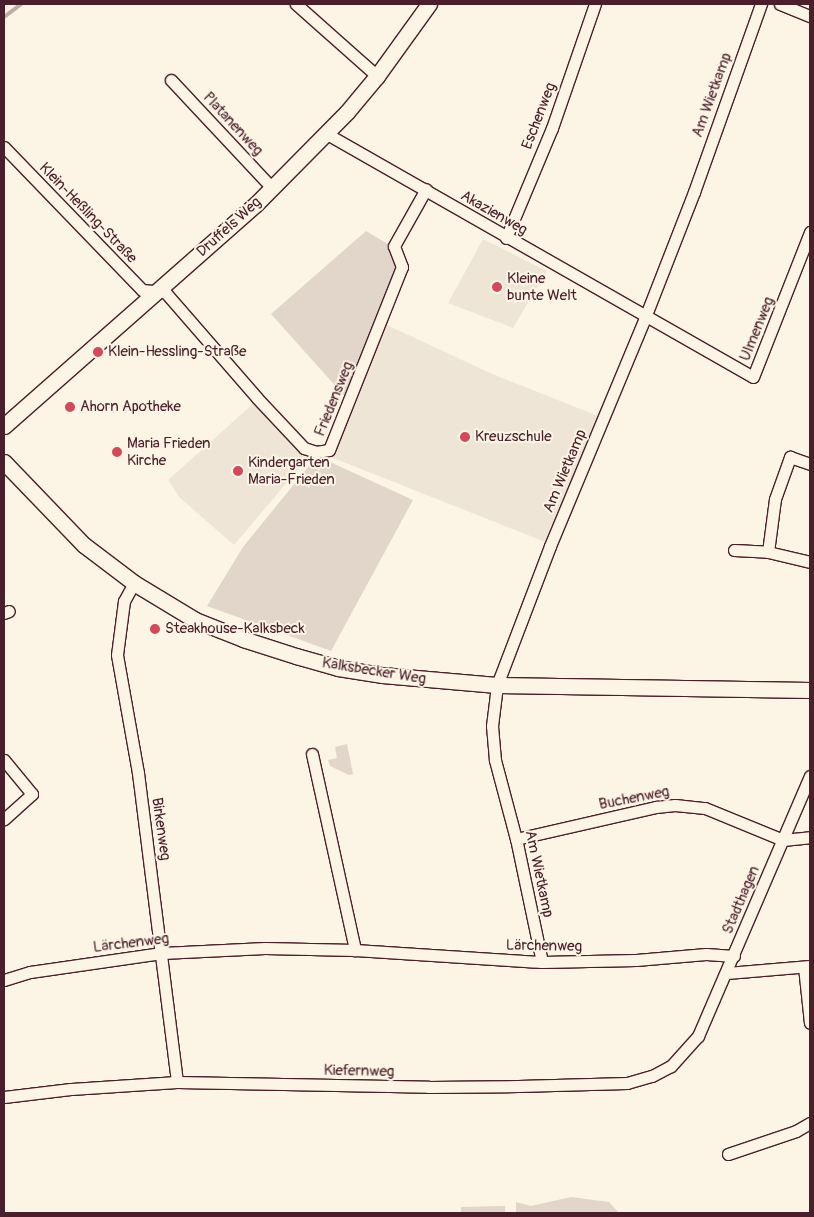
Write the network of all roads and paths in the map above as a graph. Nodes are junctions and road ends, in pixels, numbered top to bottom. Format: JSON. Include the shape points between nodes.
{"nodes":[{"id":1,"x":296,"y":4,"type":"edge"},
{"id":2,"x":429,"y":4,"type":"edge"},
{"id":3,"x":595,"y":4,"type":"edge"},
{"id":4,"x":761,"y":4,"type":"edge"},
{"id":5,"x":780,"y":4,"type":"edge"},
{"id":6,"x":810,"y":16,"type":"edge"},
{"id":7,"x":377,"y":76,"type":"junction"},
{"id":8,"x":171,"y":80,"type":"dead end"},
{"id":9,"x":327,"y":134,"type":"junction"},
{"id":10,"x":4,"y":147,"type":"edge"},
{"id":11,"x":272,"y":188,"type":"junction"},
{"id":12,"x":426,"y":189,"type":"junction"},
{"id":13,"x":810,"y":232,"type":"edge"},
{"id":14,"x":506,"y":238,"type":"junction"},
{"id":15,"x":154,"y":293,"type":"junction"},
{"id":16,"x":646,"y":315,"type":"junction"},
{"id":17,"x":4,"y":426,"type":"edge"},
{"id":18,"x":4,"y":462,"type":"edge"},
{"id":19,"x":810,"y":464,"type":"edge"},
{"id":20,"x":734,"y":550,"type":"dead end"},
{"id":21,"x":768,"y":552,"type":"junction"},
{"id":22,"x":810,"y":562,"type":"edge"},
{"id":23,"x":134,"y":584,"type":"junction"},
{"id":24,"x":496,"y":685,"type":"junction"},
{"id":25,"x":810,"y":690,"type":"edge"},
{"id":26,"x":312,"y":754,"type":"dead end"},
{"id":27,"x":4,"y":760,"type":"edge"},
{"id":28,"x":810,"y":776,"type":"edge"},
{"id":29,"x":4,"y":819,"type":"edge"},
{"id":30,"x":810,"y":837,"type":"edge"},
{"id":31,"x":516,"y":839,"type":"junction"},
{"id":32,"x":783,"y":840,"type":"junction"},
{"id":33,"x":355,"y":950,"type":"junction"},
{"id":34,"x":162,"y":953,"type":"junction"},
{"id":35,"x":734,"y":956,"type":"junction"},
{"id":36,"x":542,"y":962,"type":"junction"},
{"id":37,"x":807,"y":966,"type":"edge"},
{"id":38,"x":727,"y":972,"type":"junction"},
{"id":39,"x":4,"y":980,"type":"edge"},
{"id":40,"x":810,"y":1023,"type":"edge"},
{"id":41,"x":698,"y":1036,"type":"joint"},
{"id":42,"x":177,"y":1082,"type":"junction"},
{"id":43,"x":4,"y":1097,"type":"edge"},
{"id":44,"x":810,"y":1123,"type":"edge"},
{"id":45,"x":728,"y":1154,"type":"dead end"}],
"edges":[{"from":1,"to":7,"type":"street"},
{"from":2,"to":7,"type":"street","name":"Druffels Weg"},
{"from":3,"to":14,"type":"street","name":"Eschenweg","via":[[552,128]]},
{"from":4,"to":16,"type":"street","name":"Am Wietkamp"},
{"from":5,"to":6,"type":"street"},
{"from":7,"to":9,"type":"street","name":"Druffels Weg"},
{"from":8,"to":11,"type":"street","name":"Platanenweg"},
{"from":9,"to":11,"type":"street","name":"Druffels Weg"},
{"from":9,"to":12,"type":"street","name":"Akazienweg"},
{"from":10,"to":15,"type":"street","name":"Klein-Heßling-Straße","via":[[142,290]]},
{"from":11,"to":15,"type":"street","name":"Druffels Weg"},
{"from":12,"to":14,"type":"street","name":"Akazienweg"},
{"from":12,"to":15,"type":"street","name":"Friedensweg","via":[[394,246],[402,267],[329,450],[316,452],[304,448],[165,292]]},
{"from":13,"to":16,"type":"street","name":"Ulmenweg","via":[[753,377]]},
{"from":14,"to":16,"type":"street","name":"Akazienweg"},
{"from":15,"to":17,"type":"street","name":"Druffels Weg"},
{"from":16,"to":24,"type":"street","name":"Am Wietkamp"},
{"from":18,"to":23,"type":"street","name":"Kalksbecker Weg","via":[[84,545]]},
{"from":19,"to":21,"type":"street","via":[[790,457],[775,499]]},
{"from":20,"to":21,"type":"street"},
{"from":21,"to":22,"type":"street"},
{"from":23,"to":24,"type":"street","name":"Kalksbecker Weg","via":[[195,620],[305,658],[382,675]]},
{"from":23,"to":34,"type":"street","name":"Birkenweg","via":[[124,602],[117,655],[138,773]]},
{"from":24,"to":25,"type":"street","name":"Kalksbecker Weg"},
{"from":24,"to":31,"type":"street","name":"Am Wietkamp","via":[[492,726],[495,760]]},
{"from":26,"to":33,"type":"street"},
{"from":27,"to":29,"type":"street","via":[[32,794]]},
{"from":28,"to":32,"type":"street","name":"Stadthagen"},
{"from":30,"to":32,"type":"street"},
{"from":31,"to":32,"type":"street","name":"Buchenweg","via":[[675,805],[705,808]]},
{"from":31,"to":36,"type":"street","name":"Am Wietkamp"},
{"from":32,"to":35,"type":"street","name":"Stadthagen"},
{"from":33,"to":34,"type":"street","name":"Lärchenweg","via":[[265,948]]},
{"from":33,"to":36,"type":"street","name":"Lärchenweg"},
{"from":34,"to":39,"type":"street","name":"Lärchenweg","via":[[30,972]]},
{"from":34,"to":42,"type":"street","name":"Birkenweg"},
{"from":35,"to":36,"type":"street","name":"Lärchenweg","via":[[706,954],[636,960]]},
{"from":35,"to":38,"type":"street","name":"Stadthagen"},
{"from":37,"to":38,"type":"street"},
{"from":37,"to":40,"type":"street"},
{"from":38,"to":41,"type":"street","name":"Stadthagen"},
{"from":41,"to":42,"type":"street","name":"Kiefernweg","via":[[671,1066],[652,1076],[626,1083],[430,1087]]},
{"from":42,"to":43,"type":"street","name":"Kiefernweg"},
{"from":44,"to":45,"type":"street","via":[[796,1131]]}]}
